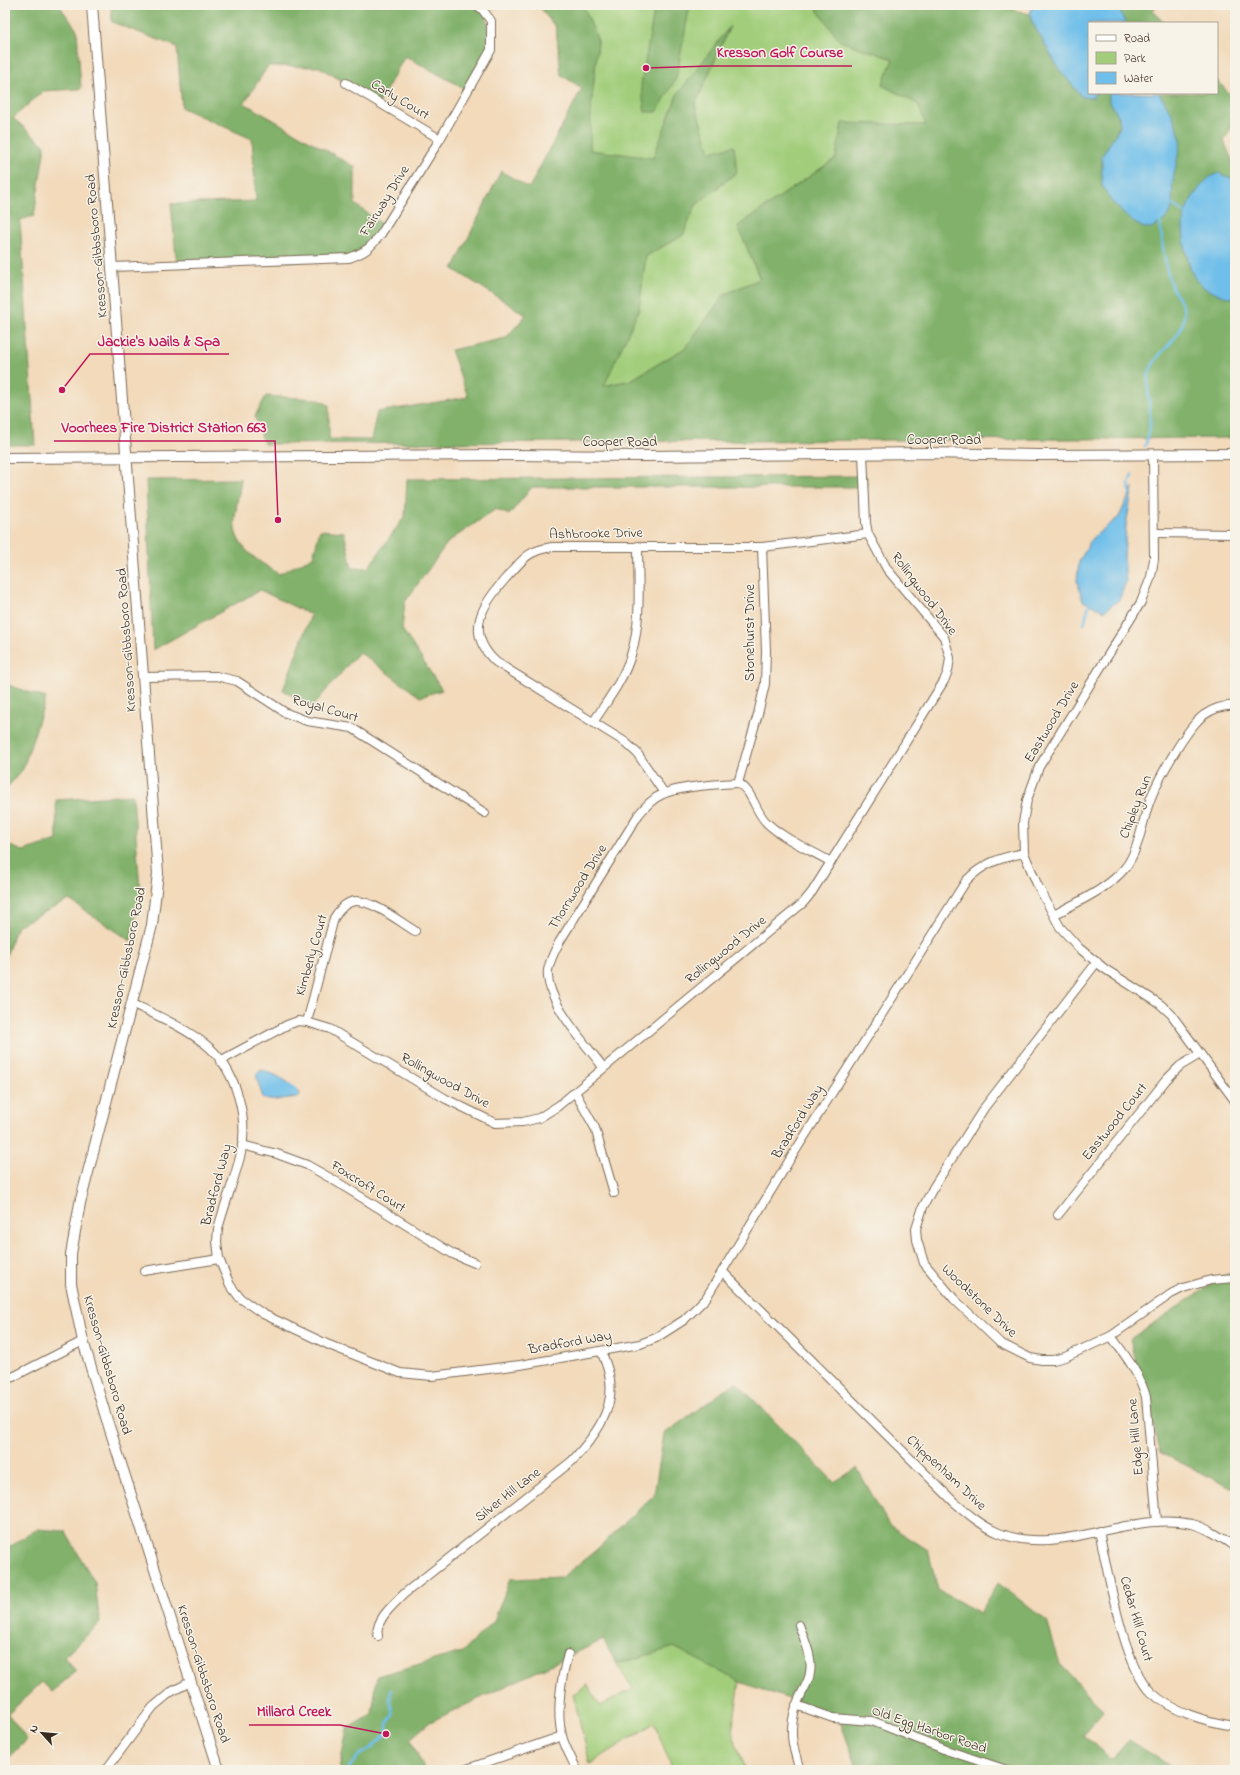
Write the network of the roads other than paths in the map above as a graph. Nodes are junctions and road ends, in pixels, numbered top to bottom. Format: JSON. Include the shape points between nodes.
{"nodes":[{"id":1,"x":92,"y":5,"type":"edge"},
{"id":2,"x":476,"y":5,"type":"edge"},
{"id":3,"x":346,"y":83,"type":"dead end"},
{"id":4,"x":440,"y":139,"type":"junction"},
{"id":5,"x":113,"y":268,"type":"junction"},
{"id":6,"x":864,"y":454,"type":"junction"},
{"id":7,"x":1153,"y":454,"type":"junction"},
{"id":8,"x":1235,"y":454,"type":"edge"},
{"id":9,"x":5,"y":458,"type":"edge"},
{"id":10,"x":127,"y":458,"type":"junction"},
{"id":11,"x":1154,"y":533,"type":"junction"},
{"id":12,"x":868,"y":534,"type":"junction"},
{"id":13,"x":1235,"y":534,"type":"edge"},
{"id":14,"x":638,"y":546,"type":"junction"},
{"id":15,"x":762,"y":547,"type":"junction"},
{"id":16,"x":143,"y":677,"type":"junction"},
{"id":17,"x":1235,"y":706,"type":"edge"},
{"id":18,"x":594,"y":721,"type":"junction"},
{"id":19,"x":738,"y":783,"type":"junction"},
{"id":20,"x":664,"y":794,"type":"junction"},
{"id":21,"x":485,"y":813,"type":"dead end"},
{"id":22,"x":1024,"y":853,"type":"junction"},
{"id":23,"x":831,"y":862,"type":"junction"},
{"id":24,"x":1054,"y":915,"type":"junction"},
{"id":25,"x":415,"y":931,"type":"dead end"},
{"id":26,"x":1097,"y":962,"type":"junction"},
{"id":27,"x":133,"y":1004,"type":"junction"},
{"id":28,"x":308,"y":1022,"type":"junction"},
{"id":29,"x":1200,"y":1054,"type":"junction"},
{"id":30,"x":220,"y":1061,"type":"junction"},
{"id":31,"x":603,"y":1067,"type":"junction"},
{"id":32,"x":575,"y":1092,"type":"junction"},
{"id":33,"x":1235,"y":1101,"type":"edge"},
{"id":34,"x":242,"y":1145,"type":"junction"},
{"id":35,"x":614,"y":1194,"type":"dead end"},
{"id":36,"x":1058,"y":1215,"type":"dead end"},
{"id":37,"x":219,"y":1259,"type":"junction"},
{"id":38,"x":475,"y":1263,"type":"dead end"},
{"id":39,"x":144,"y":1271,"type":"dead end"},
{"id":40,"x":723,"y":1272,"type":"junction"},
{"id":41,"x":1235,"y":1278,"type":"edge"},
{"id":42,"x":1111,"y":1336,"type":"junction"},
{"id":43,"x":83,"y":1341,"type":"junction"},
{"id":44,"x":601,"y":1351,"type":"junction"},
{"id":45,"x":5,"y":1381,"type":"edge"},
{"id":46,"x":1157,"y":1522,"type":"junction"},
{"id":47,"x":1099,"y":1531,"type":"junction"},
{"id":48,"x":1235,"y":1547,"type":"edge"},
{"id":49,"x":800,"y":1625,"type":"dead end"},
{"id":50,"x":378,"y":1636,"type":"dead end"},
{"id":51,"x":568,"y":1654,"type":"dead end"},
{"id":52,"x":190,"y":1682,"type":"junction"},
{"id":53,"x":796,"y":1705,"type":"junction"},
{"id":54,"x":1235,"y":1726,"type":"edge"},
{"id":55,"x":562,"y":1736,"type":"junction"},
{"id":56,"x":106,"y":1770,"type":"edge"},
{"id":57,"x":220,"y":1770,"type":"edge"},
{"id":58,"x":464,"y":1770,"type":"edge"},
{"id":59,"x":577,"y":1770,"type":"edge"},
{"id":60,"x":800,"y":1770,"type":"edge"},
{"id":61,"x":1007,"y":1770,"type":"edge"}],
"edges":[{"from":1,"to":5,"type":"street","name":"Kresson-Gibbsboro Road"},
{"from":2,"to":4,"type":"street","name":"Fairway Drive","via":[[491,21],[491,50]]},
{"from":3,"to":4,"type":"street","name":"Carly Court"},
{"from":4,"to":5,"type":"street","name":"Fairway Drive","via":[[381,234],[364,253],[349,258]]},
{"from":5,"to":10,"type":"street","name":"Kresson-Gibbsboro Road"},
{"from":6,"to":7,"type":"street","name":"Cooper Road"},
{"from":6,"to":10,"type":"street","name":"Cooper Road"},
{"from":6,"to":12,"type":"street","name":"Rollingwood Drive"},
{"from":7,"to":8,"type":"street","name":"Cooper Road"},
{"from":7,"to":11,"type":"street","name":"Eastwood Drive"},
{"from":9,"to":10,"type":"street","name":"Cooper Road"},
{"from":10,"to":16,"type":"street","name":"Kresson-Gibbsboro Road"},
{"from":11,"to":13,"type":"street"},
{"from":11,"to":22,"type":"street","name":"Eastwood Drive","via":[[1151,577],[1142,602],[1039,767],[1027,800],[1023,823]]},
{"from":12,"to":15,"type":"street","name":"Ashbrooke Drive"},
{"from":12,"to":23,"type":"street","name":"Rollingwood Drive","via":[[887,569],[944,637],[950,658],[944,681]]},
{"from":14,"to":15,"type":"street","name":"Ashbrooke Drive"},
{"from":14,"to":18,"type":"street","via":[[638,617],[634,642],[625,670]]},
{"from":14,"to":18,"type":"street","name":"Ashbrooke Drive","via":[[552,546],[528,553],[489,597],[481,614],[480,638],[489,656]]},
{"from":15,"to":19,"type":"street","name":"Stonehurst Drive","via":[[766,651],[764,684]]},
{"from":16,"to":21,"type":"street","name":"Royal Court","via":[[216,676],[237,681],[286,713],[307,721],[352,728]]},
{"from":16,"to":27,"type":"street","name":"Kresson-Gibbsboro Road","via":[[158,873],[155,913]]},
{"from":17,"to":24,"type":"street","name":"Chipley Run","via":[[1223,706],[1195,723],[1154,789],[1139,836],[1125,868],[1111,881]]},
{"from":18,"to":20,"type":"street","name":"Ashbrooke Drive","via":[[637,753]]},
{"from":19,"to":20,"type":"street","name":"Thornwood Drive","via":[[710,784]]},
{"from":19,"to":23,"type":"street","via":[[748,792],[765,822]]},
{"from":20,"to":31,"type":"street","name":"Thornwood Drive","via":[[650,802],[639,814],[560,941],[548,969],[548,980],[554,1000]]},
{"from":22,"to":24,"type":"street","name":"Eastwood Drive"},
{"from":22,"to":40,"type":"street","name":"Bradford Way","via":[[999,858],[986,864],[966,881],[789,1161]]},
{"from":23,"to":31,"type":"street","name":"Rollingwood Drive","via":[[803,903]]},
{"from":24,"to":26,"type":"street","name":"Eastwood Drive","via":[[1060,927],[1079,948]]},
{"from":25,"to":28,"type":"street","name":"Kimberly Court","via":[[365,903],[355,901],[340,909],[334,918]]},
{"from":26,"to":29,"type":"street","name":"Eastwood Drive","via":[[1160,1004],[1178,1023]]},
{"from":26,"to":42,"type":"street","name":"Woodstone Drive","via":[[971,1127],[922,1207],[916,1240],[922,1259],[931,1273],[954,1299],[1000,1343],[1009,1348],[1030,1358],[1053,1360]]},
{"from":27,"to":30,"type":"street","name":"Bradford Way","via":[[186,1032],[210,1048]]},
{"from":27,"to":43,"type":"street","name":"Kresson-Gibbsboro Road","via":[[80,1203],[71,1254],[71,1284]]},
{"from":28,"to":30,"type":"street","name":"Rollingwood Drive","via":[[287,1025]]},
{"from":28,"to":32,"type":"street","name":"Rollingwood Drive","via":[[330,1029],[446,1099],[495,1123],[523,1122],[539,1118]]},
{"from":29,"to":33,"type":"street","name":"Eastwood Drive"},
{"from":29,"to":36,"type":"street","name":"Eastwood Court","via":[[1180,1066],[1166,1080]]},
{"from":30,"to":34,"type":"street","name":"Bradford Way","via":[[238,1095],[242,1116]]},
{"from":31,"to":32,"type":"street","name":"Rollingwood Drive"},
{"from":32,"to":35,"type":"street","via":[[595,1128]]},
{"from":34,"to":37,"type":"street","name":"Bradford Way","via":[[218,1229]]},
{"from":34,"to":38,"type":"street","name":"Foxcroft Court","via":[[277,1154],[307,1166],[453,1254]]},
{"from":37,"to":39,"type":"street"},
{"from":37,"to":44,"type":"street","name":"Bradford Way","via":[[230,1285],[240,1298],[263,1314],[329,1345],[400,1372],[432,1376]]},
{"from":40,"to":44,"type":"street","name":"Bradford Way","via":[[706,1298],[684,1320],[669,1330],[640,1344]]},
{"from":40,"to":47,"type":"street","name":"Chippenham Drive","via":[[973,1518],[998,1533],[1027,1540],[1051,1540]]},
{"from":41,"to":42,"type":"street","name":"Woodstone Drive","via":[[1211,1280],[1183,1288]]},
{"from":42,"to":46,"type":"street","name":"Edge Hill Lane","via":[[1132,1364],[1144,1386]]},
{"from":43,"to":45,"type":"street"},
{"from":43,"to":52,"type":"street","name":"Kresson-Gibbsboro Road"},
{"from":44,"to":50,"type":"street","name":"Silver Hill Lane","via":[[609,1375],[610,1393],[602,1422],[594,1437],[572,1461],[405,1593],[380,1622],[376,1631]]},
{"from":46,"to":47,"type":"street","name":"Chippenham Drive"},
{"from":46,"to":48,"type":"street","name":"Chippenham Drive","via":[[1191,1524],[1203,1528]]},
{"from":47,"to":54,"type":"street","name":"Cedar Hill Court","via":[[1128,1649],[1142,1681],[1159,1698],[1180,1710],[1204,1720]]},
{"from":49,"to":53,"type":"street","via":[[810,1662],[810,1673]]},
{"from":51,"to":55,"type":"street","via":[[559,1700]]},
{"from":52,"to":56,"type":"street","via":[[171,1692],[153,1707]]},
{"from":52,"to":57,"type":"street","name":"Kresson-Gibbsboro Road"},
{"from":53,"to":60,"type":"street","via":[[791,1736]]},
{"from":53,"to":61,"type":"street","name":"Old Egg Harbor Road","via":[[833,1718],[872,1721]]},
{"from":55,"to":58,"type":"street"},
{"from":55,"to":59,"type":"street"}]}
